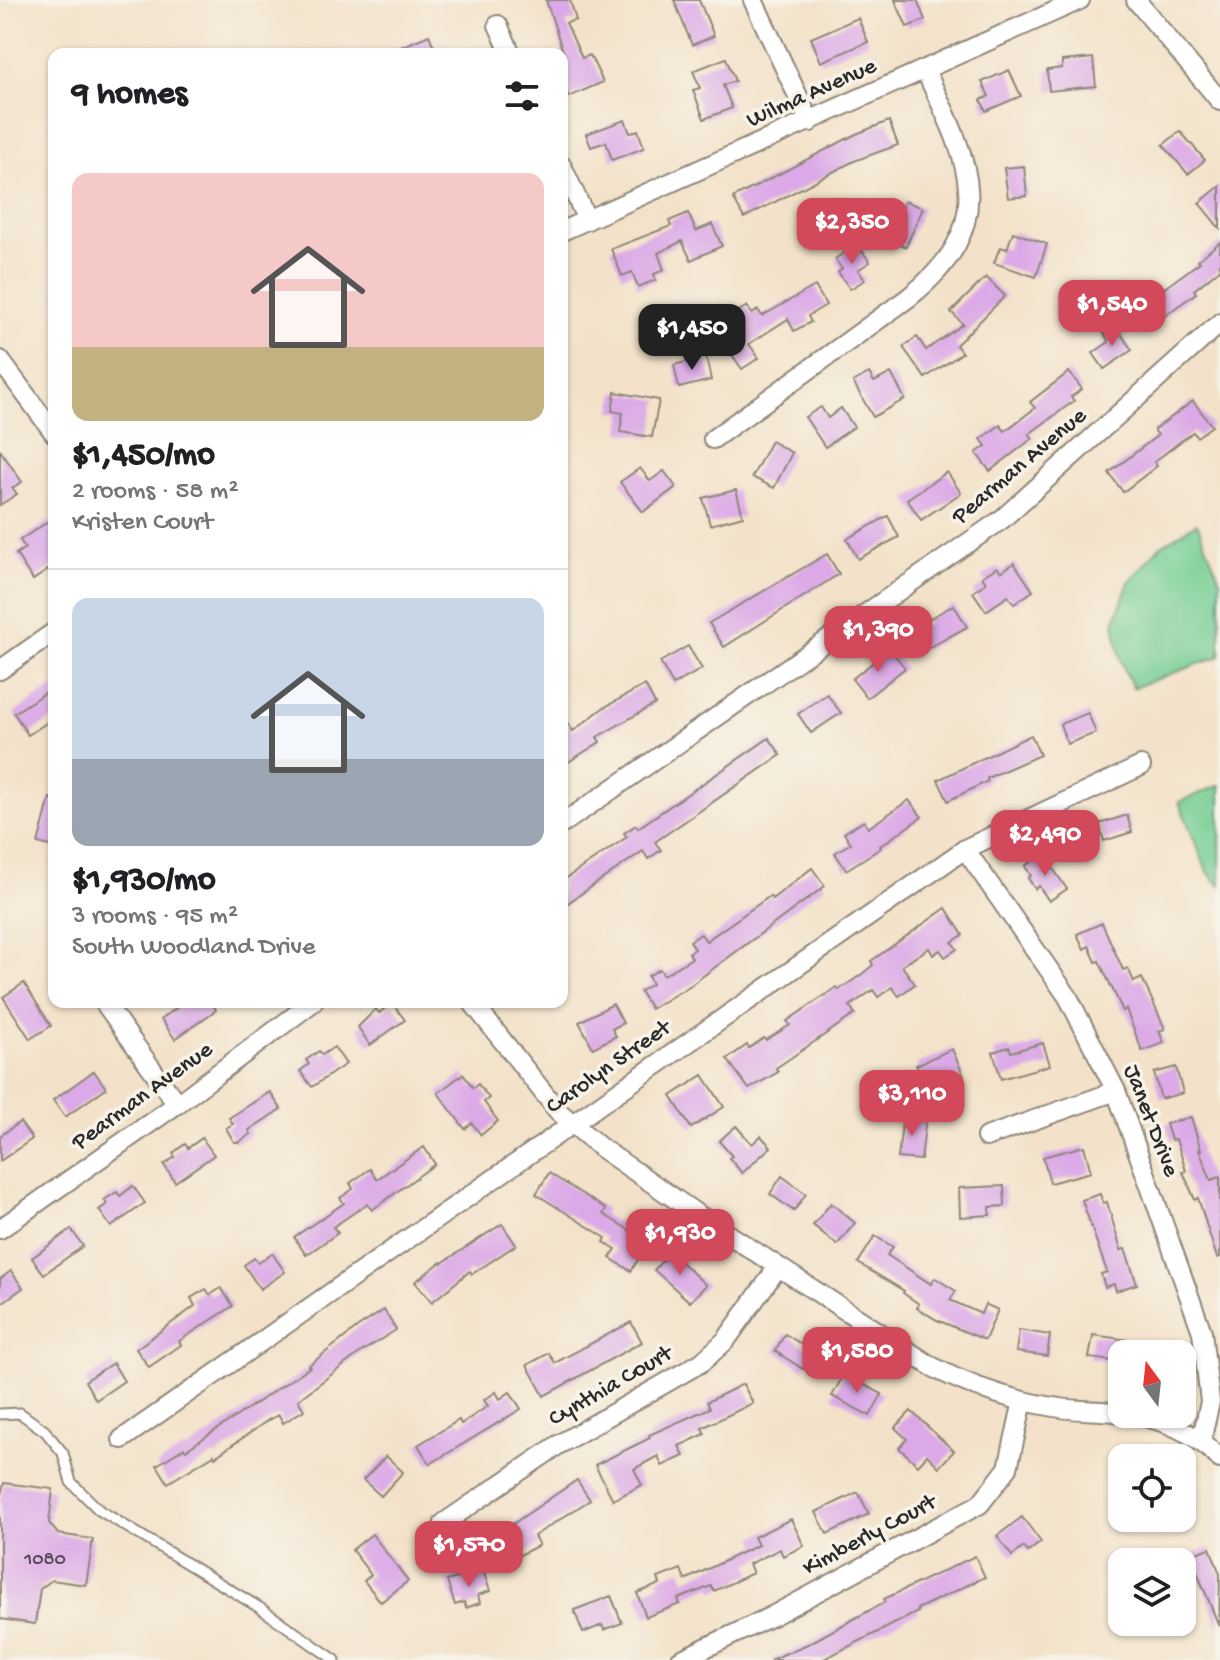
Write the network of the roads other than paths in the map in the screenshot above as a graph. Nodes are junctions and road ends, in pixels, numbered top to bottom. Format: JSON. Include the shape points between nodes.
{"nodes":[{"id":1,"x":753,"y":0,"type":"edge"},
{"id":2,"x":1080,"y":0,"type":"edge"},
{"id":3,"x":1136,"y":0,"type":"edge"},
{"id":4,"x":498,"y":25,"type":"dead end"},
{"id":5,"x":508,"y":48,"type":"edge"},
{"id":6,"x":925,"y":70,"type":"junction"},
{"id":7,"x":1220,"y":101,"type":"edge"},
{"id":8,"x":810,"y":122,"type":"junction"},
{"id":9,"x":568,"y":179,"type":"edge"},
{"id":10,"x":587,"y":220,"type":"junction"},
{"id":11,"x":568,"y":228,"type":"edge"},
{"id":12,"x":1220,"y":323,"type":"edge"},
{"id":13,"x":0,"y":360,"type":"edge"},
{"id":14,"x":48,"y":425,"type":"edge"},
{"id":15,"x":713,"y":439,"type":"dead end"},
{"id":16,"x":48,"y":636,"type":"edge"},
{"id":17,"x":0,"y":670,"type":"edge"},
{"id":18,"x":1141,"y":766,"type":"dead end"},
{"id":19,"x":568,"y":820,"type":"edge"},
{"id":20,"x":965,"y":849,"type":"junction"},
{"id":21,"x":108,"y":1008,"type":"edge"},
{"id":22,"x":305,"y":1008,"type":"edge"},
{"id":23,"x":477,"y":1008,"type":"edge"},
{"id":24,"x":1116,"y":1091,"type":"junction"},
{"id":25,"x":177,"y":1104,"type":"junction"},
{"id":26,"x":571,"y":1123,"type":"junction"},
{"id":27,"x":986,"y":1137,"type":"dead end"},
{"id":28,"x":0,"y":1229,"type":"edge"},
{"id":29,"x":778,"y":1267,"type":"junction"},
{"id":30,"x":1023,"y":1401,"type":"junction"},
{"id":31,"x":1108,"y":1412,"type":"edge"},
{"id":32,"x":0,"y":1414,"type":"edge"},
{"id":33,"x":1177,"y":1428,"type":"edge"},
{"id":34,"x":122,"y":1439,"type":"dead end"},
{"id":35,"x":1201,"y":1441,"type":"junction"},
{"id":36,"x":1220,"y":1459,"type":"edge"},
{"id":37,"x":444,"y":1523,"type":"dead end"},
{"id":38,"x":335,"y":1660,"type":"edge"},
{"id":39,"x":680,"y":1660,"type":"edge"}],
"edges":[{"from":1,"to":8,"type":"street"},
{"from":2,"to":6,"type":"street","name":"Wilma Avenue"},
{"from":3,"to":7,"type":"street"},
{"from":4,"to":5,"type":"street"},
{"from":6,"to":8,"type":"street","name":"Wilma Avenue"},
{"from":6,"to":15,"type":"street","via":[[954,132],[967,179],[967,211],[950,256],[908,298]]},
{"from":8,"to":10,"type":"street","name":"Wilma Avenue"},
{"from":9,"to":10,"type":"street"},
{"from":10,"to":11,"type":"street","name":"Wilma Avenue"},
{"from":12,"to":19,"type":"street","name":"Pearman Avenue","via":[[1001,520]]},
{"from":13,"to":14,"type":"street"},
{"from":16,"to":17,"type":"street"},
{"from":18,"to":20,"type":"street","name":"Carolyn Street"},
{"from":20,"to":24,"type":"street","name":"Janet Drive","via":[[1068,997]]},
{"from":20,"to":26,"type":"street","name":"Carolyn Street"},
{"from":21,"to":25,"type":"street"},
{"from":22,"to":25,"type":"street","name":"Pearman Avenue"},
{"from":23,"to":26,"type":"street"},
{"from":24,"to":27,"type":"street"},
{"from":24,"to":35,"type":"street","name":"Janet Drive","via":[[1202,1332],[1210,1402]]},
{"from":25,"to":28,"type":"street","name":"Pearman Avenue"},
{"from":26,"to":29,"type":"street"},
{"from":26,"to":34,"type":"street","name":"Carolyn Street"},
{"from":29,"to":30,"type":"street","via":[[931,1366]]},
{"from":29,"to":37,"type":"street","name":"Cynthia Court","via":[[726,1340],[702,1362],[558,1445]]},
{"from":30,"to":31,"type":"street"},
{"from":30,"to":39,"type":"street","name":"Kimberly Court","via":[[1008,1468],[980,1504]]},
{"from":32,"to":38,"type":"lane","via":[[20,1413],[45,1431],[63,1453],[71,1482],[99,1510]]},
{"from":33,"to":35,"type":"street"},
{"from":35,"to":36,"type":"street"}]}
